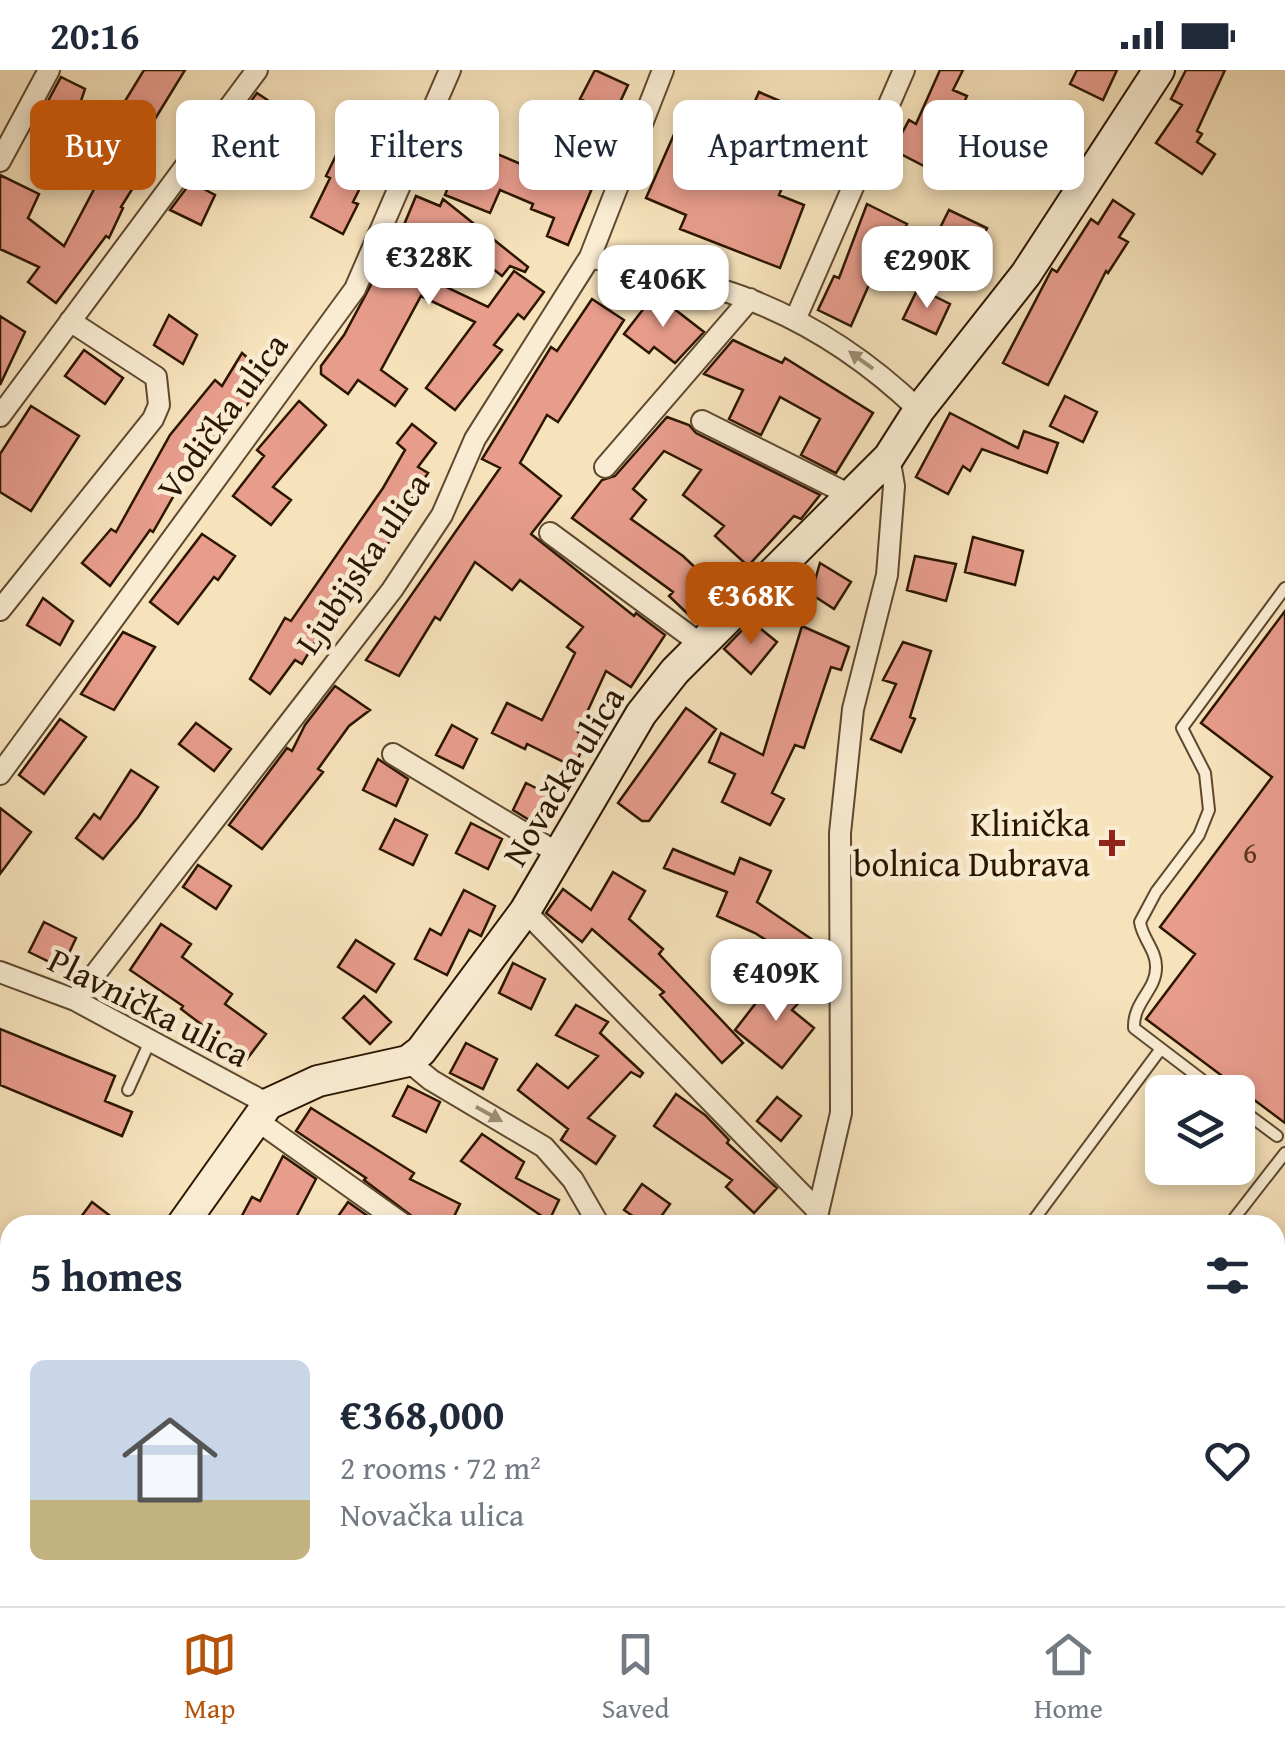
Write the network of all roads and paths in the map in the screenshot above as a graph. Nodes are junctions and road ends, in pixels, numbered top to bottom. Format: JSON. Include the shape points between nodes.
{"nodes":[{"id":1,"x":50,"y":70,"type":"edge"},
{"id":2,"x":257,"y":70,"type":"edge"},
{"id":3,"x":450,"y":70,"type":"edge"},
{"id":4,"x":663,"y":70,"type":"edge"},
{"id":5,"x":904,"y":70,"type":"edge"},
{"id":6,"x":1158,"y":70,"type":"edge"},
{"id":7,"x":651,"y":100,"type":"edge"},
{"id":8,"x":0,"y":161,"type":"edge"},
{"id":9,"x":616,"y":190,"type":"edge"},
{"id":10,"x":590,"y":256,"type":"junction"},
{"id":11,"x":750,"y":299,"type":"junction"},
{"id":12,"x":795,"y":320,"type":"junction"},
{"id":13,"x":70,"y":321,"type":"junction"},
{"id":14,"x":919,"y":410,"type":"junction"},
{"id":15,"x":0,"y":416,"type":"edge"},
{"id":16,"x":702,"y":421,"type":"dead end"},
{"id":17,"x":889,"y":457,"type":"junction"},
{"id":18,"x":605,"y":467,"type":"dead end"},
{"id":19,"x":847,"y":498,"type":"junction"},
{"id":20,"x":550,"y":533,"type":"dead end"},
{"id":21,"x":1285,"y":588,"type":"edge"},
{"id":22,"x":0,"y":610,"type":"edge"},
{"id":23,"x":702,"y":645,"type":"junction"},
{"id":24,"x":393,"y":754,"type":"dead end"},
{"id":25,"x":0,"y":774,"type":"edge"},
{"id":26,"x":559,"y":854,"type":"junction"},
{"id":27,"x":525,"y":911,"type":"junction"},
{"id":28,"x":0,"y":972,"type":"edge"},
{"id":29,"x":75,"y":1000,"type":"junction"},
{"id":30,"x":152,"y":1038,"type":"junction"},
{"id":31,"x":1160,"y":1050,"type":"junction"},
{"id":32,"x":408,"y":1061,"type":"junction"},
{"id":33,"x":1195,"y":1075,"type":"edge"},
{"id":34,"x":128,"y":1090,"type":"dead end"},
{"id":35,"x":261,"y":1112,"type":"junction"},
{"id":36,"x":1255,"y":1120,"type":"edge"},
{"id":37,"x":1277,"y":1136,"type":"dead end"},
{"id":38,"x":1285,"y":1153,"type":"edge"},
{"id":39,"x":189,"y":1215,"type":"edge"},
{"id":40,"x":391,"y":1215,"type":"edge"},
{"id":41,"x":592,"y":1215,"type":"edge"},
{"id":42,"x":813,"y":1215,"type":"edge"},
{"id":43,"x":817,"y":1215,"type":"edge"},
{"id":44,"x":1037,"y":1215,"type":"edge"},
{"id":45,"x":1237,"y":1215,"type":"edge"}],
"edges":[{"from":1,"to":8,"type":"street"},
{"from":2,"to":13,"type":"street"},
{"from":3,"to":25,"type":"street","name":"Vodička ulica","via":[[355,289]]},
{"from":4,"to":7,"type":"street","name":"Ljubijska ulica"},
{"from":5,"to":12,"type":"street"},
{"from":6,"to":14,"type":"street","name":"Novačka ulica","via":[[1026,274]]},
{"from":9,"to":10,"type":"street","name":"Ljubijska ulica"},
{"from":10,"to":11,"type":"street"},
{"from":10,"to":29,"type":"street","name":"Ljubijska ulica","via":[[475,438],[442,516],[392,590]]},
{"from":11,"to":12,"type":"street"},
{"from":11,"to":18,"type":"street"},
{"from":14,"to":12,"type":"street","one_way":true,"via":[[853,353]]},
{"from":13,"to":15,"type":"street"},
{"from":13,"to":22,"type":"street","via":[[156,377],[158,405]]},
{"from":14,"to":17,"type":"street","name":"Novačka ulica"},
{"from":16,"to":19,"type":"street"},
{"from":17,"to":19,"type":"street","name":"Novačka ulica"},
{"from":17,"to":43,"type":"street","via":[[894,486],[887,575],[854,709],[840,833],[841,1112]]},
{"from":19,"to":23,"type":"street","name":"Novačka ulica"},
{"from":20,"to":23,"type":"street"},
{"from":21,"to":31,"type":"lane","via":[[1182,728],[1206,773],[1209,810],[1140,922],[1157,972],[1134,1013],[1134,1028]]},
{"from":23,"to":26,"type":"street","name":"Novačka ulica","via":[[641,714]]},
{"from":24,"to":26,"type":"street"},
{"from":26,"to":27,"type":"street","name":"Novačka ulica"},
{"from":27,"to":32,"type":"street","name":"Novačka ulica"},
{"from":27,"to":42,"type":"street"},
{"from":28,"to":29,"type":"street","name":"Plavnička ulica"},
{"from":29,"to":30,"type":"street","name":"Plavnička ulica"},
{"from":30,"to":34,"type":"lane"},
{"from":30,"to":35,"type":"street","name":"Plavnička ulica"},
{"from":31,"to":33,"type":"lane"},
{"from":31,"to":44,"type":"lane"},
{"from":32,"to":35,"type":"street","via":[[318,1081]]},
{"from":32,"to":41,"type":"street","one_way":true,"via":[[544,1146]]},
{"from":35,"to":39,"type":"street"},
{"from":35,"to":40,"type":"street","name":"Plavnička ulica"},
{"from":36,"to":37,"type":"lane"},
{"from":38,"to":45,"type":"lane"}]}
